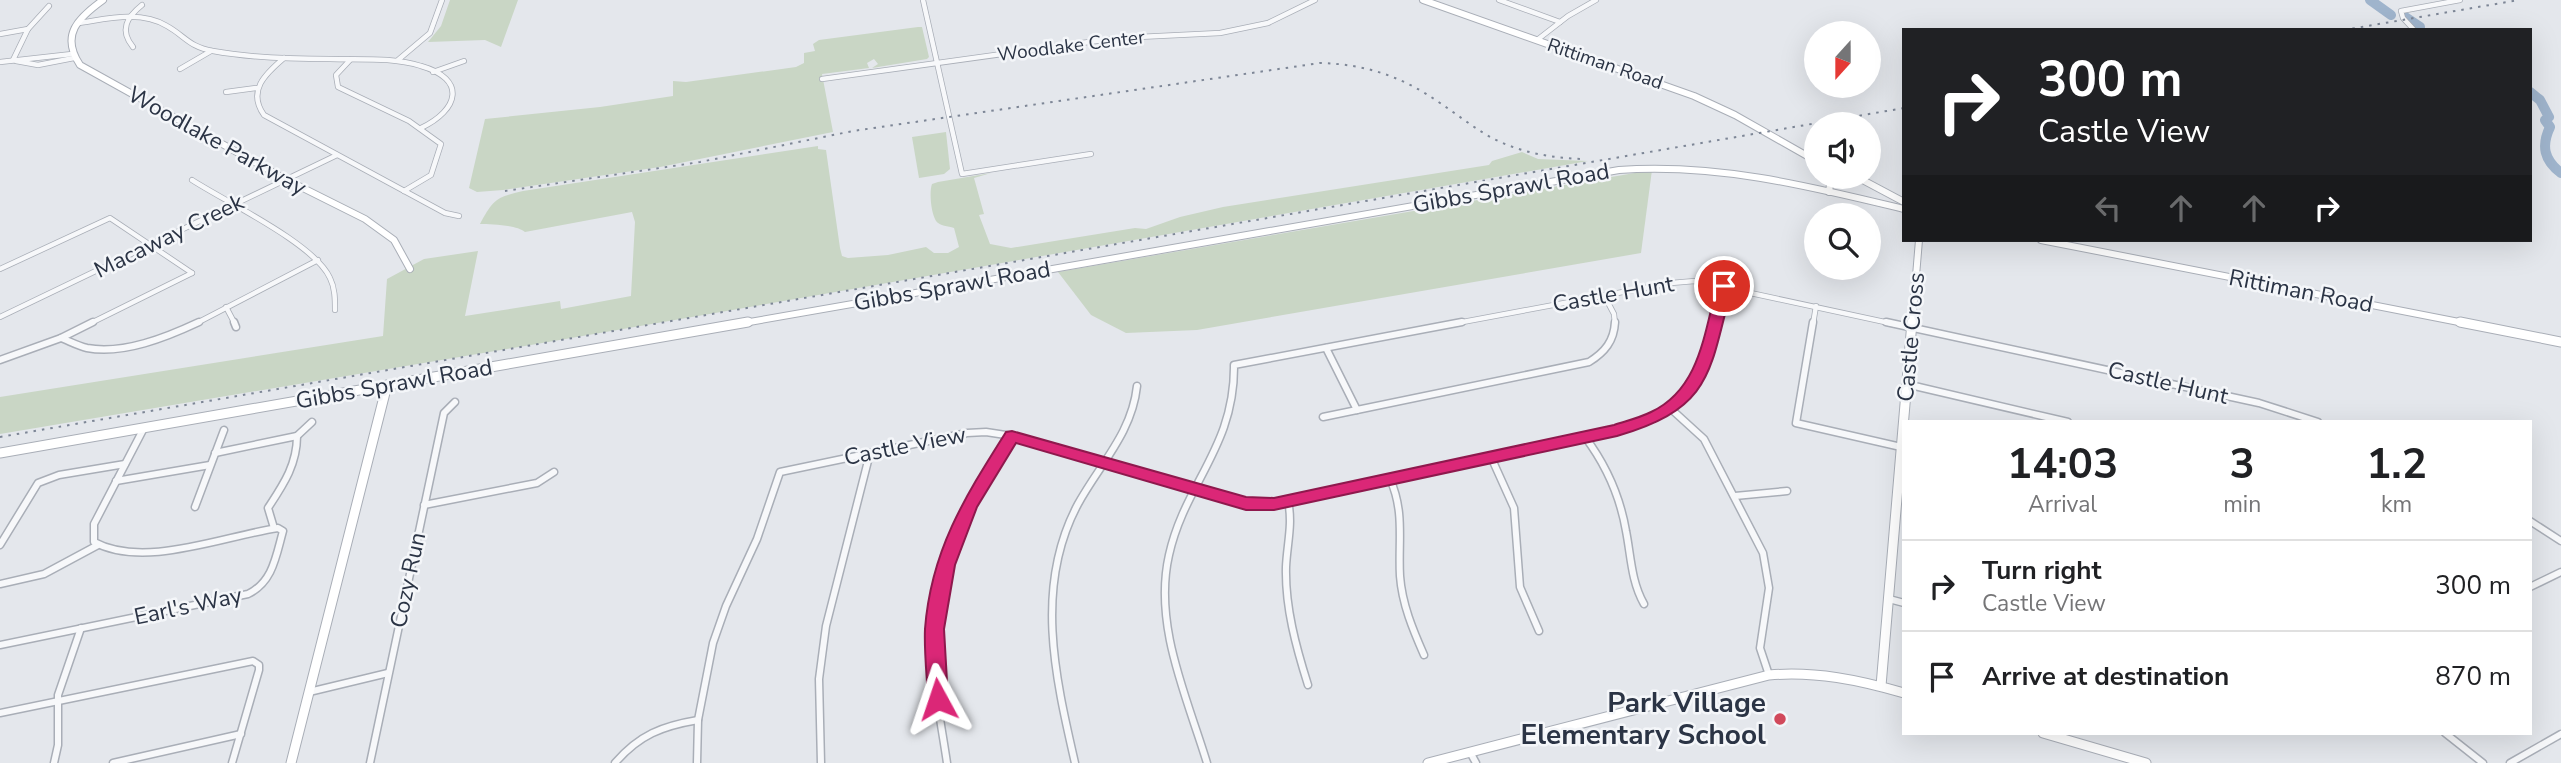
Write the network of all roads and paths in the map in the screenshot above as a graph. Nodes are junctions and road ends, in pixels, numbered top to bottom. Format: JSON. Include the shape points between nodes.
{"nodes":[{"id":1,"x":103,"y":0,"type":"edge"},
{"id":2,"x":442,"y":0,"type":"edge"},
{"id":3,"x":923,"y":0,"type":"edge"},
{"id":4,"x":1315,"y":0,"type":"edge"},
{"id":5,"x":1423,"y":0,"type":"edge"},
{"id":6,"x":1499,"y":0,"type":"edge"},
{"id":7,"x":1596,"y":0,"type":"edge"},
{"id":8,"x":2460,"y":0,"type":"edge"},
{"id":9,"x":142,"y":5,"type":"dead end"},
{"id":10,"x":50,"y":6,"type":"dead end"},
{"id":11,"x":128,"y":18,"type":"junction"},
{"id":12,"x":1560,"y":22,"type":"junction"},
{"id":13,"x":78,"y":23,"type":"junction"},
{"id":14,"x":2412,"y":28,"type":"edge"},
{"id":15,"x":28,"y":29,"type":"junction"},
{"id":16,"x":0,"y":34,"type":"edge"},
{"id":17,"x":1537,"y":40,"type":"junction"},
{"id":18,"x":133,"y":47,"type":"dead end"},
{"id":19,"x":211,"y":51,"type":"junction"},
{"id":20,"x":73,"y":56,"type":"junction"},
{"id":21,"x":284,"y":58,"type":"junction"},
{"id":22,"x":13,"y":60,"type":"junction"},
{"id":23,"x":350,"y":60,"type":"junction"},
{"id":24,"x":397,"y":60,"type":"junction"},
{"id":25,"x":38,"y":61,"type":"junction"},
{"id":26,"x":464,"y":61,"type":"dead end"},
{"id":27,"x":0,"y":62,"type":"edge"},
{"id":28,"x":937,"y":63,"type":"junction"},
{"id":29,"x":32,"y":65,"type":"junction"},
{"id":30,"x":180,"y":69,"type":"dead end"},
{"id":31,"x":433,"y":72,"type":"junction"},
{"id":32,"x":822,"y":79,"type":"dead end"},
{"id":33,"x":256,"y":88,"type":"junction"},
{"id":34,"x":226,"y":92,"type":"dead end"},
{"id":35,"x":421,"y":128,"type":"junction"},
{"id":36,"x":1804,"y":152,"type":"edge"},
{"id":37,"x":1091,"y":154,"type":"dead end"},
{"id":38,"x":337,"y":155,"type":"junction"},
{"id":39,"x":192,"y":180,"type":"dead end"},
{"id":40,"x":287,"y":180,"type":"junction"},
{"id":41,"x":1829,"y":189,"type":"edge"},
{"id":42,"x":1880,"y":189,"type":"edge"},
{"id":43,"x":404,"y":191,"type":"junction"},
{"id":44,"x":1829,"y":192,"type":"junction"},
{"id":45,"x":1902,"y":200,"type":"edge"},
{"id":46,"x":232,"y":206,"type":"junction"},
{"id":47,"x":1902,"y":209,"type":"edge"},
{"id":48,"x":459,"y":216,"type":"dead end"},
{"id":49,"x":1919,"y":242,"type":"edge"},
{"id":50,"x":2051,"y":242,"type":"edge"},
{"id":51,"x":150,"y":245,"type":"junction"},
{"id":52,"x":318,"y":260,"type":"junction"},
{"id":53,"x":0,"y":269,"type":"edge"},
{"id":54,"x":410,"y":270,"type":"dead end"},
{"id":55,"x":192,"y":273,"type":"joint"},
{"id":56,"x":1724,"y":286,"type":"junction"},
{"id":57,"x":1604,"y":295,"type":"junction"},
{"id":58,"x":1816,"y":306,"type":"junction"},
{"id":59,"x":226,"y":307,"type":"junction"},
{"id":60,"x":335,"y":310,"type":"dead end"},
{"id":61,"x":0,"y":317,"type":"edge"},
{"id":62,"x":1913,"y":326,"type":"junction"},
{"id":63,"x":236,"y":327,"type":"dead end"},
{"id":64,"x":61,"y":338,"type":"junction"},
{"id":65,"x":2561,"y":342,"type":"edge"},
{"id":66,"x":1326,"y":348,"type":"junction"},
{"id":67,"x":0,"y":360,"type":"edge"},
{"id":68,"x":1906,"y":384,"type":"junction"},
{"id":69,"x":387,"y":385,"type":"junction"},
{"id":70,"x":1137,"y":386,"type":"dead end"},
{"id":71,"x":455,"y":402,"type":"dead end"},
{"id":72,"x":1670,"y":408,"type":"junction"},
{"id":73,"x":1357,"y":410,"type":"junction"},
{"id":74,"x":1323,"y":417,"type":"dead end"},
{"id":75,"x":1904,"y":420,"type":"edge"},
{"id":76,"x":2059,"y":420,"type":"edge"},
{"id":77,"x":2311,"y":420,"type":"edge"},
{"id":78,"x":312,"y":422,"type":"dead end"},
{"id":79,"x":144,"y":428,"type":"junction"},
{"id":80,"x":224,"y":430,"type":"dead end"},
{"id":81,"x":297,"y":436,"type":"junction"},
{"id":82,"x":1012,"y":436,"type":"junction"},
{"id":83,"x":1585,"y":437,"type":"junction"},
{"id":84,"x":1902,"y":448,"type":"edge"},
{"id":85,"x":0,"y":453,"type":"edge"},
{"id":86,"x":215,"y":453,"type":"junction"},
{"id":87,"x":870,"y":453,"type":"junction"},
{"id":88,"x":1491,"y":457,"type":"junction"},
{"id":89,"x":1104,"y":462,"type":"junction"},
{"id":90,"x":125,"y":464,"type":"junction"},
{"id":91,"x":210,"y":465,"type":"junction"},
{"id":92,"x":554,"y":472,"type":"dead end"},
{"id":93,"x":1390,"y":479,"type":"junction"},
{"id":94,"x":116,"y":481,"type":"junction"},
{"id":95,"x":1196,"y":489,"type":"junction"},
{"id":96,"x":1787,"y":491,"type":"dead end"},
{"id":97,"x":1735,"y":496,"type":"junction"},
{"id":98,"x":1288,"y":501,"type":"junction"},
{"id":99,"x":424,"y":505,"type":"junction"},
{"id":100,"x":195,"y":507,"type":"dead end"},
{"id":101,"x":1900,"y":520,"type":"edge"},
{"id":102,"x":2532,"y":522,"type":"edge"},
{"id":103,"x":274,"y":528,"type":"junction"},
{"id":104,"x":2561,"y":541,"type":"edge"},
{"id":105,"x":0,"y":545,"type":"edge"},
{"id":106,"x":97,"y":545,"type":"junction"},
{"id":107,"x":2561,"y":572,"type":"edge"},
{"id":108,"x":0,"y":584,"type":"edge"},
{"id":109,"x":2532,"y":586,"type":"edge"},
{"id":110,"x":1889,"y":598,"type":"junction"},
{"id":111,"x":1902,"y":602,"type":"edge"},
{"id":112,"x":1644,"y":604,"type":"dead end"},
{"id":113,"x":81,"y":628,"type":"junction"},
{"id":114,"x":1539,"y":631,"type":"dead end"},
{"id":115,"x":0,"y":645,"type":"edge"},
{"id":116,"x":1424,"y":655,"type":"dead end"},
{"id":117,"x":388,"y":673,"type":"junction"},
{"id":118,"x":1769,"y":675,"type":"junction"},
{"id":119,"x":1308,"y":685,"type":"dead end"},
{"id":120,"x":1881,"y":686,"type":"junction"},
{"id":121,"x":309,"y":692,"type":"junction"},
{"id":122,"x":1902,"y":692,"type":"edge"},
{"id":123,"x":58,"y":700,"type":"junction"},
{"id":124,"x":0,"y":713,"type":"edge"},
{"id":125,"x":698,"y":720,"type":"junction"},
{"id":126,"x":241,"y":734,"type":"junction"},
{"id":127,"x":2561,"y":734,"type":"edge"},
{"id":128,"x":2050,"y":735,"type":"edge"},
{"id":129,"x":2448,"y":735,"type":"edge"},
{"id":130,"x":1471,"y":752,"type":"junction"},
{"id":131,"x":54,"y":763,"type":"edge"},
{"id":132,"x":113,"y":763,"type":"edge"},
{"id":133,"x":232,"y":763,"type":"edge"},
{"id":134,"x":290,"y":763,"type":"edge"},
{"id":135,"x":370,"y":763,"type":"edge"},
{"id":136,"x":615,"y":763,"type":"edge"},
{"id":137,"x":697,"y":763,"type":"edge"},
{"id":138,"x":821,"y":763,"type":"edge"},
{"id":139,"x":947,"y":763,"type":"edge"},
{"id":140,"x":1075,"y":763,"type":"edge"},
{"id":141,"x":1207,"y":763,"type":"edge"},
{"id":142,"x":1428,"y":763,"type":"edge"},
{"id":143,"x":1476,"y":763,"type":"edge"},
{"id":144,"x":2146,"y":763,"type":"edge"},
{"id":145,"x":2483,"y":763,"type":"edge"},
{"id":146,"x":2510,"y":763,"type":"edge"}],
"edges":[{"from":1,"to":13,"type":"main road"},
{"from":2,"to":24,"type":"street","via":[[430,33]]},
{"from":3,"to":28,"type":"street"},
{"from":4,"to":28,"type":"street","name":"Woodlake Center","via":[[1282,18],[1237,30],[1118,37]]},
{"from":5,"to":17,"type":"main road","name":"Rittiman Road"},
{"from":6,"to":12,"type":"street"},
{"from":7,"to":12,"type":"street"},
{"from":8,"to":14,"type":"street","via":[[2401,11]]},
{"from":9,"to":11,"type":"street"},
{"from":10,"to":15,"type":"street"},
{"from":11,"to":13,"type":"street"},
{"from":11,"to":18,"type":"street","via":[[124,34]]},
{"from":11,"to":19,"type":"street","via":[[159,22],[189,44]]},
{"from":12,"to":17,"type":"street"},
{"from":13,"to":20,"type":"main road","via":[[70,40]]},
{"from":15,"to":16,"type":"street"},
{"from":15,"to":22,"type":"street"},
{"from":17,"to":36,"type":"main road","name":"Rittiman Road","via":[[1668,86]]},
{"from":19,"to":21,"type":"street"},
{"from":19,"to":30,"type":"street"},
{"from":20,"to":25,"type":"street"},
{"from":20,"to":29,"type":"street"},
{"from":20,"to":40,"type":"main road","name":"Woodlake Parkway","via":[[86,68]]},
{"from":21,"to":23,"type":"street"},
{"from":21,"to":33,"type":"street"},
{"from":22,"to":25,"type":"street"},
{"from":22,"to":27,"type":"street"},
{"from":22,"to":29,"type":"street"},
{"from":23,"to":24,"type":"street"},
{"from":23,"to":35,"type":"street","via":[[336,75],[338,87]]},
{"from":24,"to":31,"type":"street"},
{"from":25,"to":29,"type":"street"},
{"from":26,"to":31,"type":"street"},
{"from":28,"to":32,"type":"street","name":"Woodlake Center"},
{"from":28,"to":37,"type":"street","via":[[962,174]]},
{"from":31,"to":35,"type":"street","via":[[452,85],[453,102],[445,115]]},
{"from":33,"to":34,"type":"street"},
{"from":33,"to":38,"type":"street","via":[[256,103],[264,115]]},
{"from":35,"to":43,"type":"street","via":[[438,139],[440,149],[431,175]]},
{"from":38,"to":40,"type":"street","name":"Macaway Creek"},
{"from":38,"to":43,"type":"street"},
{"from":39,"to":46,"type":"street"},
{"from":40,"to":46,"type":"street","name":"Macaway Creek"},
{"from":40,"to":54,"type":"main road","name":"Woodlake Parkway","via":[[382,230],[402,252]]},
{"from":41,"to":44,"type":"main road"},
{"from":42,"to":45,"type":"main road"},
{"from":43,"to":48,"type":"street"},
{"from":44,"to":47,"type":"main road","name":"Gibbs Sprawl Road"},
{"from":44,"to":69,"type":"main road","name":"Gibbs Sprawl Road","via":[[1716,169],[1664,166],[1619,170]]},
{"from":46,"to":51,"type":"street","name":"Macaway Creek"},
{"from":46,"to":52,"type":"street"},
{"from":49,"to":62,"type":"main road","name":"Castle Cross"},
{"from":50,"to":65,"type":"main road","name":"Rittiman Road"},
{"from":51,"to":53,"type":"street","via":[[110,218]]},
{"from":51,"to":55,"type":"street"},
{"from":51,"to":61,"type":"street","name":"Macaway Creek"},
{"from":52,"to":59,"type":"street"},
{"from":52,"to":60,"type":"street","via":[[334,284]]},
{"from":55,"to":64,"type":"street"},
{"from":56,"to":57,"type":"street","name":"Castle Hunt","via":[[1684,281]]},
{"from":56,"to":58,"type":"street","name":"Castle Hunt"},
{"from":56,"to":72,"type":"street","name":"Castle View","via":[[1701,373],[1690,391]]},
{"from":57,"to":66,"type":"street","name":"Castle Hunt"},
{"from":57,"to":73,"type":"street","via":[[1616,315],[1614,330],[1605,350],[1589,362]]},
{"from":58,"to":62,"type":"street","name":"Castle Hunt"},
{"from":58,"to":84,"type":"street","via":[[1796,423]]},
{"from":59,"to":63,"type":"street"},
{"from":59,"to":64,"type":"street","via":[[170,336],[132,345],[84,348]]},
{"from":62,"to":68,"type":"main road","name":"Castle Cross"},
{"from":62,"to":77,"type":"street","name":"Castle Hunt","via":[[2259,404]]},
{"from":64,"to":67,"type":"street"},
{"from":66,"to":73,"type":"street"},
{"from":66,"to":95,"type":"street","name":"Castle Hunt","via":[[1234,365],[1230,417]]},
{"from":68,"to":75,"type":"main road","name":"Castle Cross"},
{"from":68,"to":76,"type":"street"},
{"from":69,"to":79,"type":"main road","name":"Gibbs Sprawl Road"},
{"from":69,"to":121,"type":"main road"},
{"from":70,"to":89,"type":"street","via":[[1128,419]]},
{"from":71,"to":99,"type":"street","name":"Cozy Run","via":[[444,413]]},
{"from":72,"to":83,"type":"street","name":"Castle View","via":[[1643,422]]},
{"from":72,"to":97,"type":"street","via":[[1704,439]]},
{"from":73,"to":74,"type":"street"},
{"from":78,"to":81,"type":"street"},
{"from":79,"to":85,"type":"main road","name":"Gibbs Sprawl Road"},
{"from":79,"to":90,"type":"street"},
{"from":80,"to":86,"type":"street"},
{"from":81,"to":86,"type":"street"},
{"from":81,"to":103,"type":"street","via":[[287,479],[268,508]]},
{"from":82,"to":87,"type":"street","name":"Castle View","via":[[967,433]]},
{"from":82,"to":89,"type":"street","name":"Castle View"},
{"from":82,"to":139,"type":"street","via":[[968,506],[946,565],[935,629],[935,678]]},
{"from":83,"to":88,"type":"street","name":"Castle View"},
{"from":83,"to":112,"type":"street","via":[[1607,471],[1620,503],[1631,577]]},
{"from":84,"to":101,"type":"main road","name":"Castle Cross"},
{"from":86,"to":91,"type":"street"},
{"from":87,"to":125,"type":"street","name":"Castle View","via":[[780,472],[758,539],[713,643]]},
{"from":87,"to":138,"type":"street","via":[[822,651]]},
{"from":88,"to":93,"type":"street","name":"Castle View"},
{"from":88,"to":114,"type":"street","via":[[1514,508],[1520,587]]},
{"from":89,"to":95,"type":"street","name":"Castle View"},
{"from":89,"to":140,"type":"street","via":[[1063,536],[1051,592],[1050,640]]},
{"from":90,"to":94,"type":"street"},
{"from":90,"to":105,"type":"street","via":[[38,483]]},
{"from":91,"to":94,"type":"street"},
{"from":91,"to":100,"type":"street"},
{"from":92,"to":99,"type":"street","via":[[537,483]]},
{"from":93,"to":98,"type":"street","name":"Castle View"},
{"from":93,"to":116,"type":"street","via":[[1402,510],[1400,561],[1405,604]]},
{"from":94,"to":106,"type":"street","via":[[94,524]]},
{"from":95,"to":98,"type":"street","name":"Castle View","via":[[1251,504]]},
{"from":95,"to":141,"type":"street","via":[[1169,556],[1166,604],[1172,648]]},
{"from":96,"to":97,"type":"street"},
{"from":97,"to":118,"type":"street","via":[[1766,562],[1769,588],[1760,648]]},
{"from":98,"to":119,"type":"street","via":[[1292,517],[1286,564],[1287,612]]},
{"from":99,"to":117,"type":"street","name":"Cozy Run"},
{"from":101,"to":110,"type":"main road","name":"Castle Cross"},
{"from":102,"to":104,"type":"street"},
{"from":103,"to":106,"type":"street","via":[[163,550],[119,552]]},
{"from":103,"to":113,"type":"street","name":"Earl's Way","via":[[283,531],[269,576],[253,592]]},
{"from":106,"to":108,"type":"street","via":[[44,574]]},
{"from":107,"to":109,"type":"street"},
{"from":110,"to":111,"type":"street"},
{"from":110,"to":120,"type":"main road","name":"Castle Cross"},
{"from":113,"to":115,"type":"street"},
{"from":113,"to":123,"type":"street"},
{"from":117,"to":121,"type":"street"},
{"from":117,"to":135,"type":"street","name":"Cozy Run"},
{"from":118,"to":120,"type":"main road","via":[[1815,672]]},
{"from":118,"to":130,"type":"main road"},
{"from":120,"to":122,"type":"main road"},
{"from":121,"to":134,"type":"main road"},
{"from":123,"to":124,"type":"street"},
{"from":123,"to":126,"type":"street","via":[[253,661],[259,670]]},
{"from":123,"to":131,"type":"street"},
{"from":125,"to":136,"type":"street","via":[[650,730],[632,741]]},
{"from":125,"to":137,"type":"street"},
{"from":126,"to":132,"type":"street"},
{"from":126,"to":133,"type":"street"},
{"from":127,"to":146,"type":"street"},
{"from":128,"to":144,"type":"main road"},
{"from":129,"to":145,"type":"street"},
{"from":130,"to":142,"type":"main road"},
{"from":130,"to":143,"type":"street"}]}
